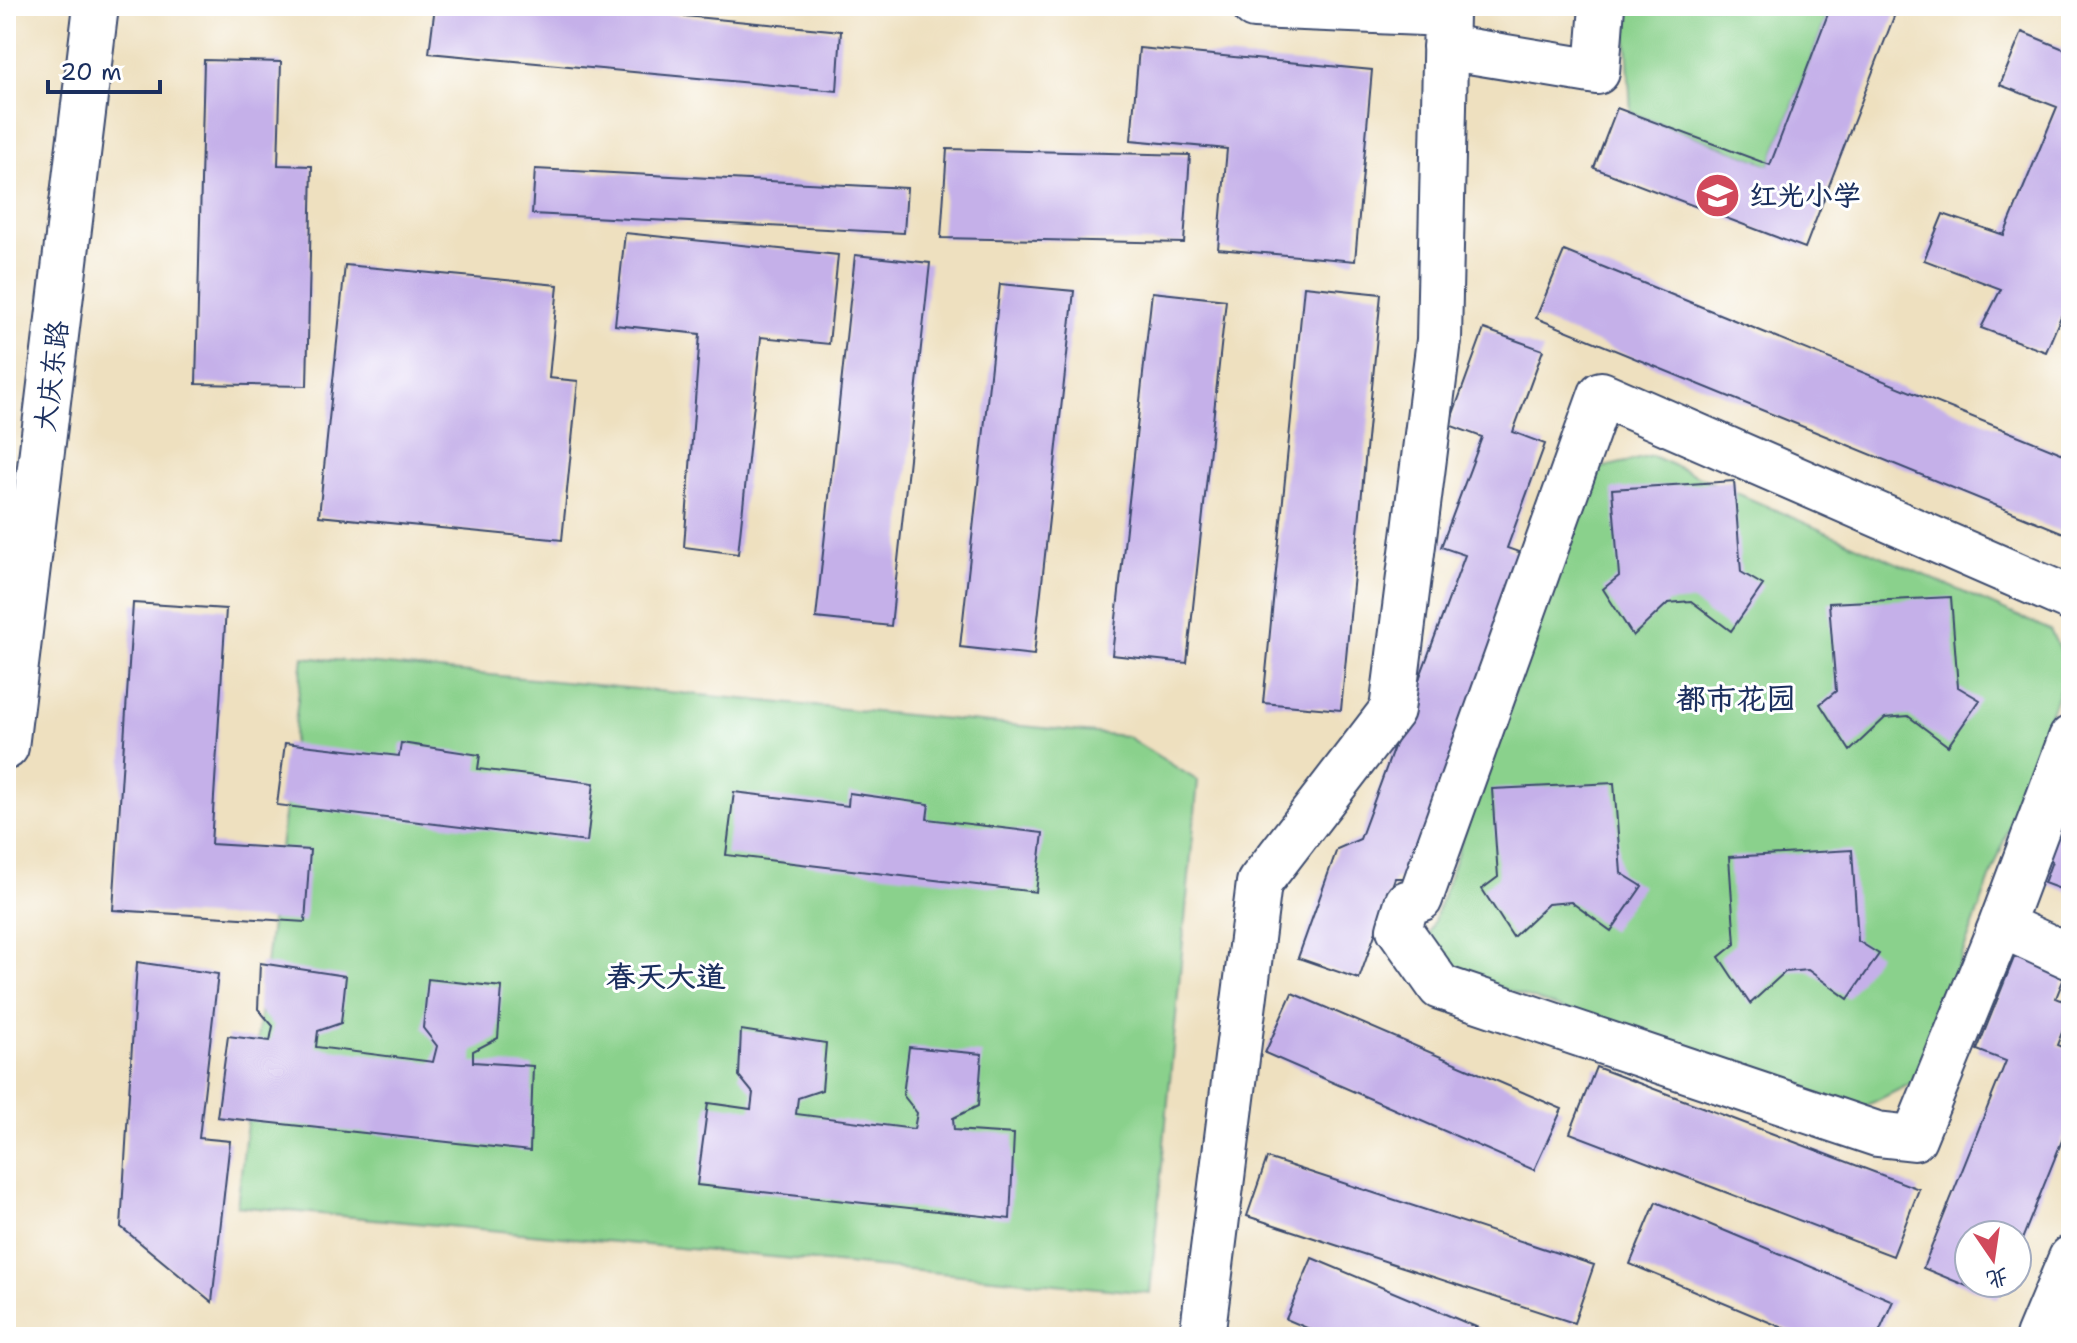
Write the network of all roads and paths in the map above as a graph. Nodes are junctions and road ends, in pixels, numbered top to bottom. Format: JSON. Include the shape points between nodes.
{"nodes":[{"id":1,"x":96,"y":6,"type":"edge"},
{"id":2,"x":1254,"y":6,"type":"edge"},
{"id":3,"x":1602,"y":6,"type":"edge"},
{"id":4,"x":1445,"y":47,"type":"junction"},
{"id":5,"x":2071,"y":599,"type":"edge"},
{"id":6,"x":2071,"y":738,"type":"edge"},
{"id":7,"x":6,"y":747,"type":"edge"},
{"id":8,"x":2001,"y":925,"type":"junction"},
{"id":9,"x":2071,"y":957,"type":"edge"},
{"id":10,"x":2071,"y":1258,"type":"edge"},
{"id":11,"x":1202,"y":1337,"type":"edge"},
{"id":12,"x":2038,"y":1337,"type":"edge"}],
"edges":[{"from":1,"to":7,"type":"street","name":"大庆东路"},
{"from":2,"to":4,"type":"street","via":[[1446,14]]},
{"from":3,"to":4,"type":"street","via":[[1597,72]]},
{"from":4,"to":11,"type":"street","via":[[1439,340],[1392,710],[1259,883]]},
{"from":5,"to":8,"type":"street","via":[[1601,394],[1420,899],[1407,903],[1399,929],[1440,987],[1877,1134],[1914,1138]]},
{"from":6,"to":8,"type":"street"},
{"from":8,"to":9,"type":"street"},
{"from":10,"to":12,"type":"street"}]}
